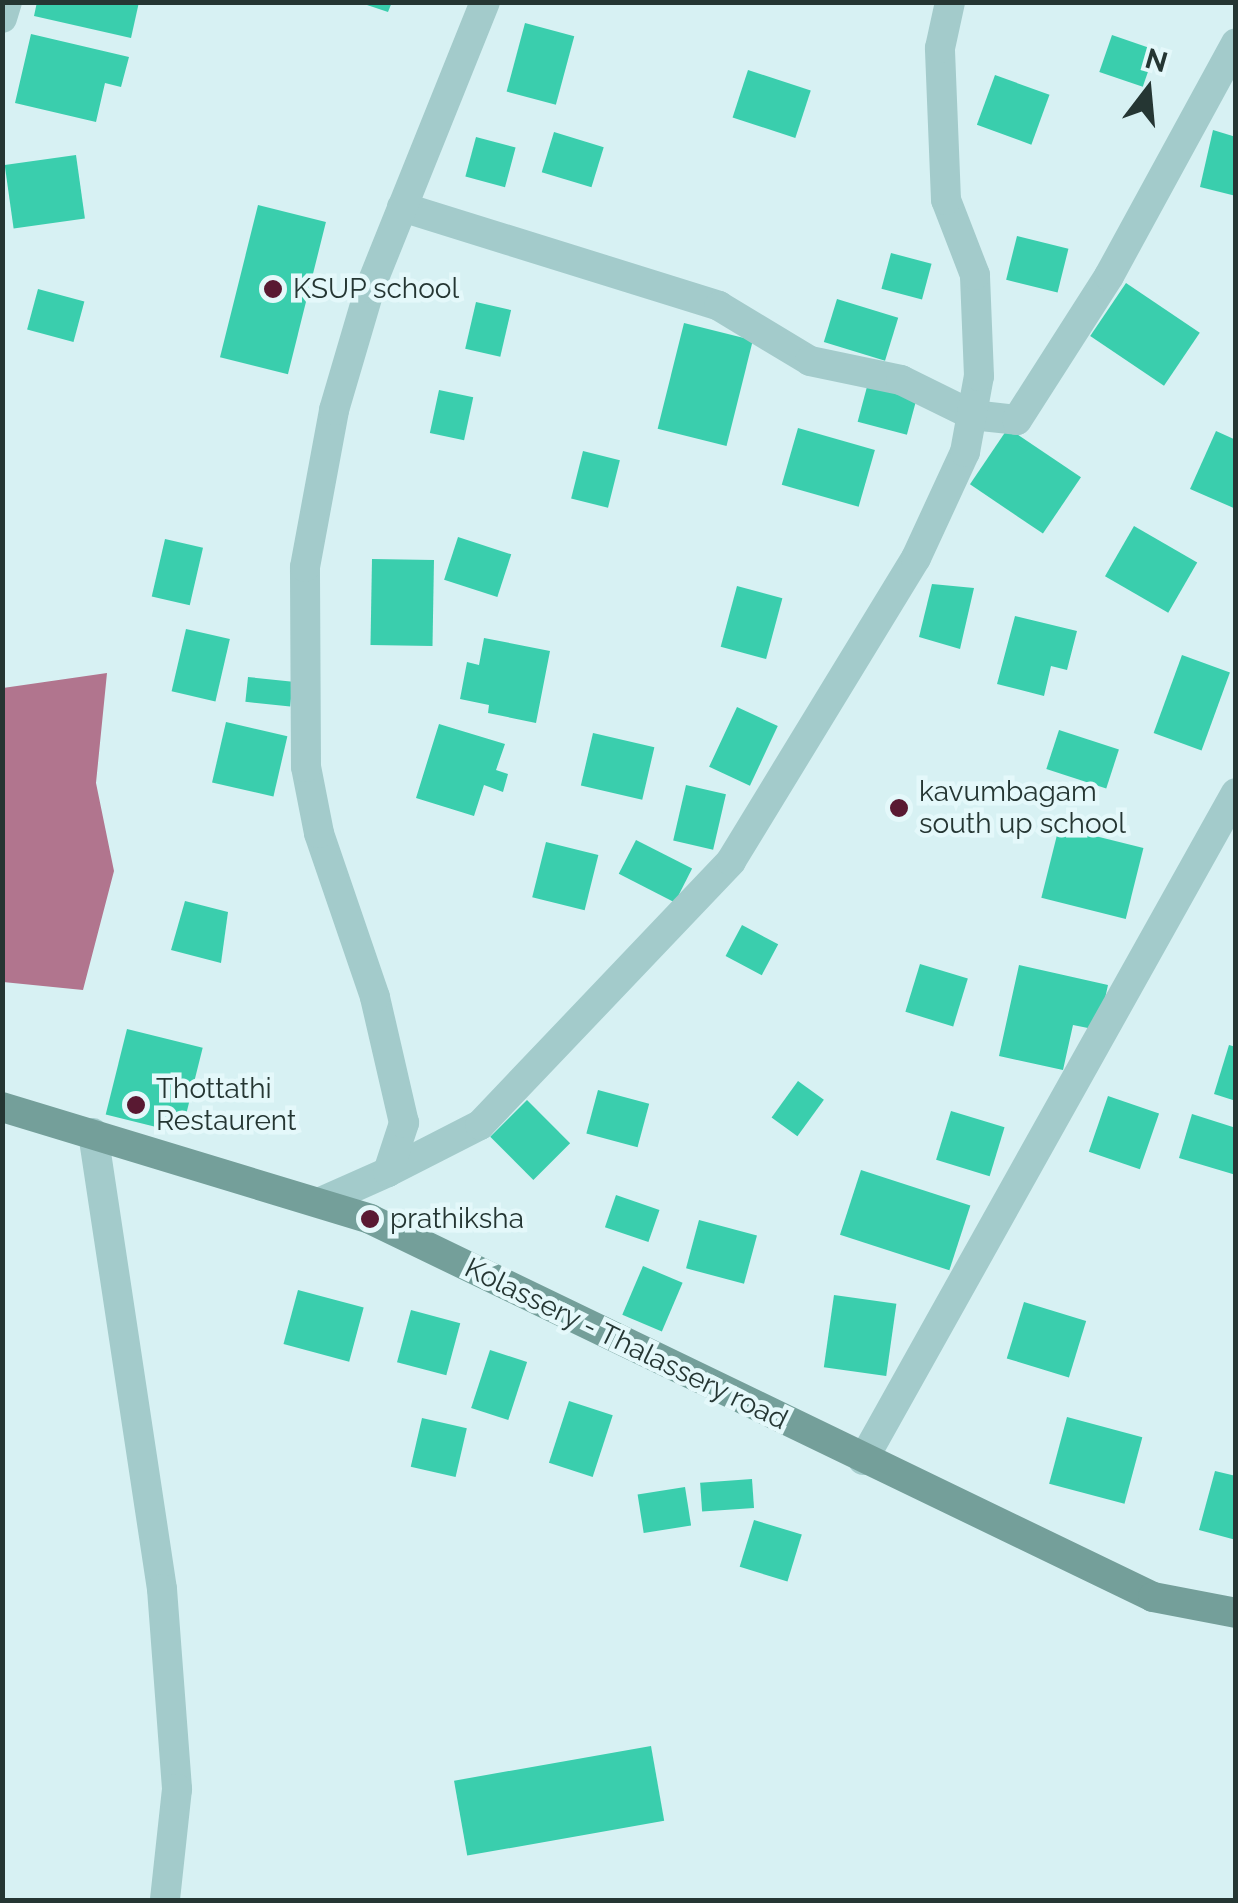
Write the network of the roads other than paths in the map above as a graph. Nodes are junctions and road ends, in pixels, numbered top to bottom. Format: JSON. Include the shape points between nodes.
{"nodes":[{"id":1,"x":8,"y":2,"type":"edge"},
{"id":2,"x":485,"y":2,"type":"edge"},
{"id":3,"x":950,"y":2,"type":"edge"},
{"id":4,"x":2,"y":18,"type":"edge"},
{"id":5,"x":1236,"y":43,"type":"edge"},
{"id":6,"x":402,"y":207,"type":"junction"},
{"id":7,"x":972,"y":415,"type":"junction"},
{"id":8,"x":1236,"y":793,"type":"edge"},
{"id":9,"x":2,"y":1107,"type":"edge"},
{"id":10,"x":93,"y":1133,"type":"junction"},
{"id":11,"x":388,"y":1172,"type":"junction"},
{"id":12,"x":323,"y":1201,"type":"junction"},
{"id":13,"x":864,"y":1460,"type":"junction"},
{"id":14,"x":1236,"y":1612,"type":"edge"},
{"id":15,"x":165,"y":1900,"type":"edge"}],
"edges":[{"from":1,"to":4,"type":"street"},
{"from":2,"to":6,"type":"street"},
{"from":3,"to":7,"type":"street","via":[[940,48],[942,138],[946,200],[975,276],[979,376]]},
{"from":5,"to":7,"type":"street","via":[[1108,276],[1018,420]]},
{"from":6,"to":7,"type":"street","via":[[720,306],[810,362],[901,380]]},
{"from":6,"to":11,"type":"street","via":[[334,410],[305,567],[306,768],[318,834],[399,1088],[404,1123]]},
{"from":7,"to":11,"type":"street","via":[[965,452],[916,558],[731,861],[480,1125]]},
{"from":8,"to":13,"type":"street"},
{"from":9,"to":10,"type":"main road","name":"Kolassery - Thalassery road"},
{"from":10,"to":12,"type":"main road","name":"Kolassery - Thalassery road"},
{"from":10,"to":15,"type":"street","via":[[162,1589],[176,1789]]},
{"from":11,"to":12,"type":"street"},
{"from":12,"to":13,"type":"main road","name":"Kolassery - Thalassery road"},
{"from":13,"to":14,"type":"main road","name":"Kolassery - Thalassery road","via":[[1152,1597]]}]}
